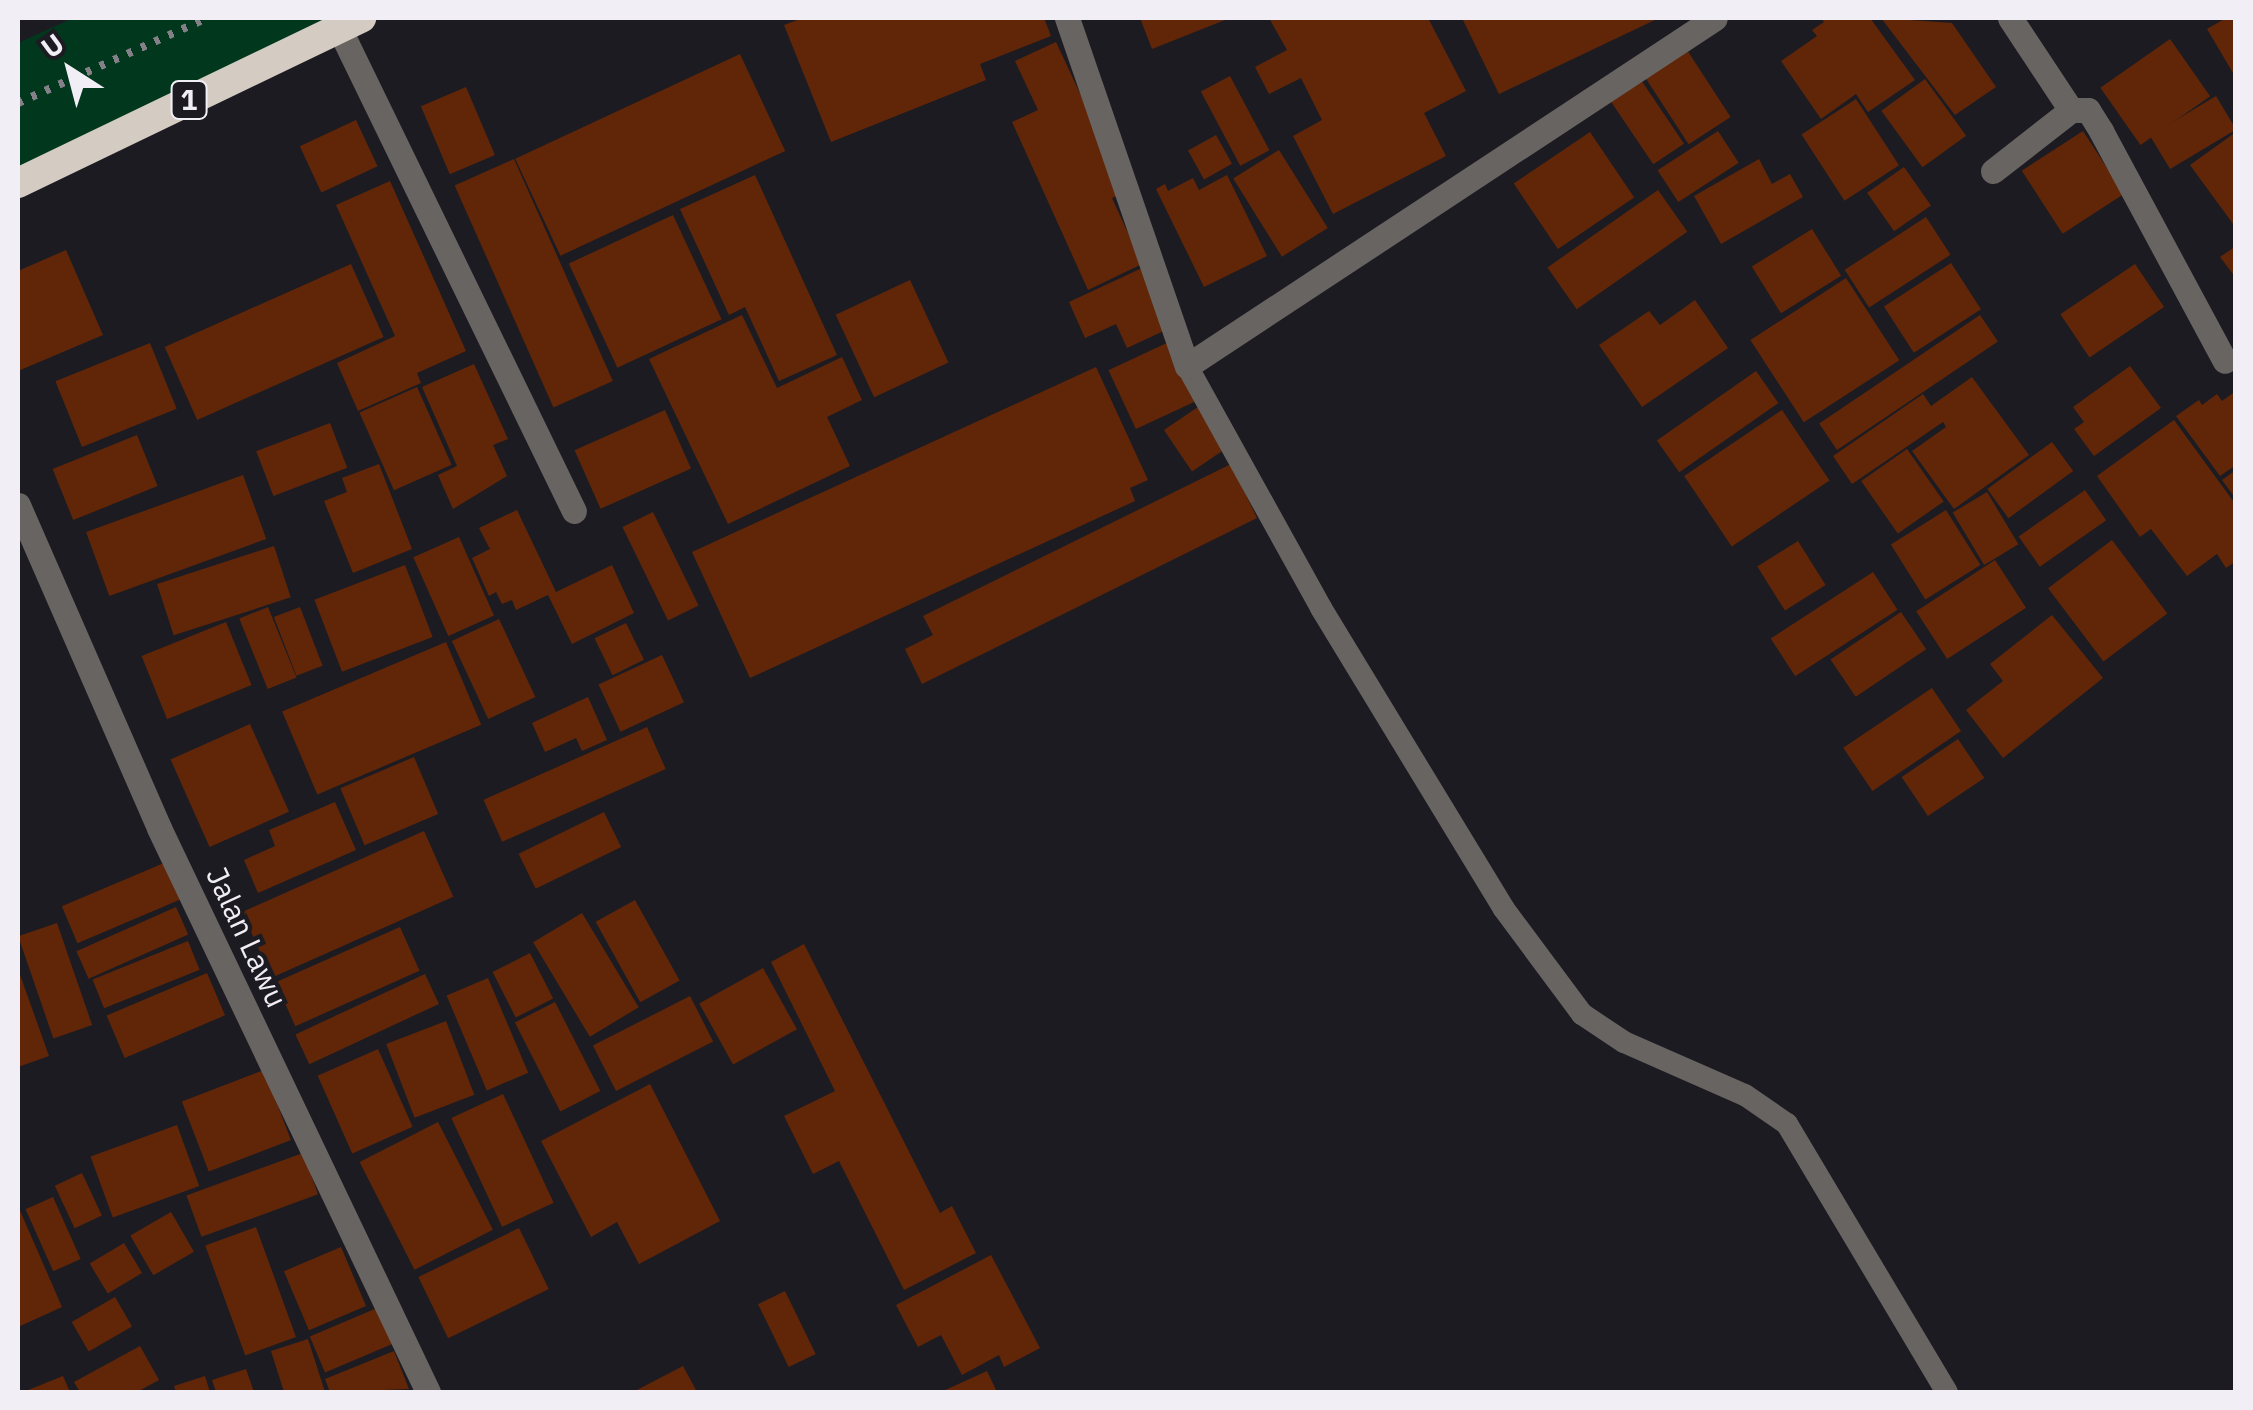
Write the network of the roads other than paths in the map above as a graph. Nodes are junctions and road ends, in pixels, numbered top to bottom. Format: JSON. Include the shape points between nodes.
{"nodes":[{"id":1,"x":1067,"y":18,"type":"edge"},
{"id":2,"x":1714,"y":18,"type":"edge"},
{"id":3,"x":2010,"y":18,"type":"edge"},
{"id":4,"x":350,"y":23,"type":"edge"},
{"id":5,"x":2071,"y":110,"type":"junction"},
{"id":6,"x":1993,"y":171,"type":"dead end"},
{"id":7,"x":18,"y":183,"type":"edge"},
{"id":8,"x":2225,"y":361,"type":"dead end"},
{"id":9,"x":1187,"y":366,"type":"junction"},
{"id":10,"x":18,"y":504,"type":"edge"},
{"id":11,"x":574,"y":512,"type":"dead end"},
{"id":12,"x":428,"y":1392,"type":"edge"},
{"id":13,"x":1946,"y":1392,"type":"edge"}],
"edges":[{"from":1,"to":9,"type":"street"},
{"from":2,"to":9,"type":"street"},
{"from":3,"to":5,"type":"street"},
{"from":4,"to":7,"type":"highway","number":"1"},
{"from":4,"to":11,"type":"street"},
{"from":5,"to":6,"type":"street"},
{"from":5,"to":8,"type":"street","via":[[2088,110],[2101,130]]},
{"from":9,"to":13,"type":"lane","via":[[1331,625],[1504,909],[1548,969],[1582,1014],[1624,1042],[1745,1095],[1787,1124]]},
{"from":10,"to":12,"type":"street","name":"Jalan Lawu","via":[[159,828]]}]}
